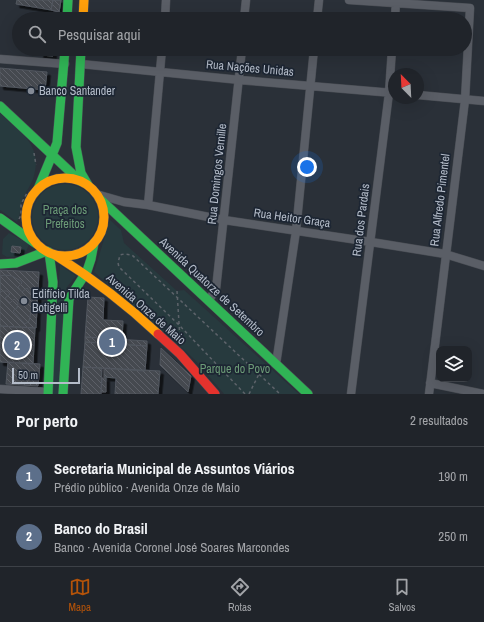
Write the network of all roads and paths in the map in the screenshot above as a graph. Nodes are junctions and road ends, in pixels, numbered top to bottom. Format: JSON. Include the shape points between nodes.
{"nodes":[{"id":1,"x":68,"y":0,"type":"edge"},
{"id":2,"x":84,"y":0,"type":"edge"},
{"id":3,"x":166,"y":0,"type":"edge"},
{"id":4,"x":246,"y":0,"type":"edge"},
{"id":5,"x":319,"y":0,"type":"edge"},
{"id":6,"x":349,"y":0,"type":"edge"},
{"id":7,"x":396,"y":2,"type":"edge"},
{"id":8,"x":67,"y":12,"type":"edge"},
{"id":9,"x":83,"y":12,"type":"edge"},
{"id":10,"x":165,"y":12,"type":"edge"},
{"id":11,"x":245,"y":12,"type":"edge"},
{"id":12,"x":318,"y":12,"type":"edge"},
{"id":13,"x":395,"y":12,"type":"edge"},
{"id":14,"x":470,"y":12,"type":"edge"},
{"id":15,"x":65,"y":56,"type":"edge"},
{"id":16,"x":82,"y":56,"type":"edge"},
{"id":17,"x":161,"y":56,"type":"edge"},
{"id":18,"x":242,"y":56,"type":"edge"},
{"id":19,"x":313,"y":56,"type":"edge"},
{"id":20,"x":392,"y":56,"type":"edge"},
{"id":21,"x":467,"y":56,"type":"edge"},
{"id":22,"x":0,"y":59,"type":"edge"},
{"id":23,"x":65,"y":64,"type":"junction"},
{"id":24,"x":81,"y":64,"type":"junction"},
{"id":25,"x":392,"y":68,"type":"edge"},
{"id":26,"x":160,"y":72,"type":"junction"},
{"id":27,"x":240,"y":80,"type":"junction"},
{"id":28,"x":310,"y":85,"type":"junction"},
{"id":29,"x":388,"y":93,"type":"edge"},
{"id":30,"x":424,"y":96,"type":"edge"},
{"id":31,"x":465,"y":100,"type":"junction"},
{"id":32,"x":484,"y":101,"type":"edge"},
{"id":33,"x":390,"y":104,"type":"edge"},
{"id":34,"x":0,"y":106,"type":"edge"},
{"id":35,"x":34,"y":147,"type":"dead end"},
{"id":36,"x":52,"y":155,"type":"junction"},
{"id":37,"x":36,"y":165,"type":"dead end"},
{"id":38,"x":84,"y":183,"type":"junction"},
{"id":39,"x":33,"y":190,"type":"junction"},
{"id":40,"x":98,"y":196,"type":"junction"},
{"id":41,"x":148,"y":205,"type":"junction"},
{"id":42,"x":0,"y":218,"type":"edge"},
{"id":43,"x":224,"y":220,"type":"junction"},
{"id":44,"x":18,"y":222,"type":"dead end"},
{"id":45,"x":296,"y":231,"type":"junction"},
{"id":46,"x":371,"y":242,"type":"junction"},
{"id":47,"x":94,"y":243,"type":"junction"},
{"id":48,"x":48,"y":251,"type":"junction"},
{"id":49,"x":445,"y":254,"type":"junction"},
{"id":50,"x":0,"y":264,"type":"edge"},
{"id":51,"x":484,"y":266,"type":"edge"},
{"id":52,"x":85,"y":274,"type":"junction"},
{"id":53,"x":177,"y":291,"type":"dead end"},
{"id":54,"x":177,"y":298,"type":"junction"},
{"id":55,"x":209,"y":300,"type":"junction"},
{"id":56,"x":179,"y":325,"type":"junction"},
{"id":57,"x":180,"y":339,"type":"dead end"},
{"id":58,"x":265,"y":363,"type":"dead end"},
{"id":59,"x":276,"y":364,"type":"junction"},
{"id":60,"x":259,"y":374,"type":"junction"},
{"id":61,"x":430,"y":383,"type":"junction"},
{"id":62,"x":0,"y":389,"type":"edge"},
{"id":63,"x":48,"y":393,"type":"edge"},
{"id":64,"x":63,"y":394,"type":"edge"},
{"id":65,"x":215,"y":394,"type":"edge"},
{"id":66,"x":245,"y":394,"type":"edge"},
{"id":67,"x":249,"y":394,"type":"edge"},
{"id":68,"x":280,"y":394,"type":"edge"},
{"id":69,"x":308,"y":394,"type":"edge"},
{"id":70,"x":351,"y":394,"type":"edge"},
{"id":71,"x":429,"y":394,"type":"edge"},
{"id":72,"x":483,"y":394,"type":"edge"}],
"edges":[{"from":1,"to":8,"type":"main road"},
{"from":2,"to":9,"type":"main road"},
{"from":3,"to":10,"type":"street"},
{"from":4,"to":11,"type":"street"},
{"from":5,"to":12,"type":"street"},
{"from":6,"to":7,"type":"street"},
{"from":7,"to":13,"type":"street"},
{"from":7,"to":14,"type":"street","name":"Rua Alfredo Pimentel","via":[[470,8]]},
{"from":15,"to":23,"type":"main road"},
{"from":16,"to":24,"type":"main road"},
{"from":17,"to":26,"type":"street"},
{"from":18,"to":27,"type":"street","name":"Rua Domingos Vernille"},
{"from":19,"to":28,"type":"street"},
{"from":20,"to":25,"type":"street","name":"Rua dos Pardais"},
{"from":21,"to":31,"type":"street","name":"Rua Alfredo Pimentel"},
{"from":22,"to":23,"type":"street"},
{"from":23,"to":36,"type":"main road","via":[[57,143]]},
{"from":24,"to":26,"type":"street","name":"Rua Nações Unidas"},
{"from":24,"to":38,"type":"main road","via":[[76,147]]},
{"from":26,"to":27,"type":"street","name":"Rua Nações Unidas"},
{"from":26,"to":41,"type":"street"},
{"from":27,"to":28,"type":"street","name":"Rua Nações Unidas"},
{"from":27,"to":43,"type":"street","name":"Rua Domingos Vernille"},
{"from":28,"to":29,"type":"street","name":"Rua Nações Unidas"},
{"from":28,"to":45,"type":"street"},
{"from":30,"to":31,"type":"street"},
{"from":31,"to":32,"type":"street"},
{"from":31,"to":49,"type":"street","name":"Rua Alfredo Pimentel"},
{"from":33,"to":46,"type":"street","name":"Rua dos Pardais"},
{"from":34,"to":36,"type":"main road"},
{"from":35,"to":37,"type":"path"},
{"from":36,"to":38,"type":"main road"},
{"from":36,"to":39,"type":"main road"},
{"from":38,"to":39,"type":"main road","via":[[62,178],[49,181]]},
{"from":38,"to":40,"type":"main road"},
{"from":39,"to":44,"type":"path","via":[[21,204]]},
{"from":39,"to":48,"type":"main road","via":[[26,213],[28,227],[33,239]]},
{"from":40,"to":41,"type":"street","name":"Rua Heitor Graça"},
{"from":40,"to":47,"type":"main road","via":[[103,206],[104,219]]},
{"from":40,"to":55,"type":"main road","name":"Avenida Quatorze de Setembro"},
{"from":41,"to":43,"type":"street","name":"Rua Heitor Graça"},
{"from":42,"to":48,"type":"main road","name":"Avenida Onze de Maio"},
{"from":43,"to":45,"type":"street","name":"Rua Heitor Graça"},
{"from":43,"to":55,"type":"street","name":"Rua Domingos Vernille","via":[[216,289]]},
{"from":45,"to":46,"type":"street","name":"Rua Heitor Graça"},
{"from":45,"to":59,"type":"street"},
{"from":46,"to":49,"type":"street","name":"Rua Heitor Graça"},
{"from":46,"to":70,"type":"street","name":"Rua dos Pardais"},
{"from":47,"to":48,"type":"main road","via":[[79,253],[66,256]]},
{"from":47,"to":52,"type":"main road"},
{"from":48,"to":50,"type":"main road","via":[[16,263]]},
{"from":48,"to":52,"type":"main road","name":"Avenida Onze de Maio"},
{"from":48,"to":63,"type":"main road","via":[[53,282]]},
{"from":49,"to":51,"type":"street","name":"Rua Heitor Graça"},
{"from":49,"to":61,"type":"street","name":"Rua Alfredo Pimentel"},
{"from":52,"to":64,"type":"main road","via":[[69,299]]},
{"from":52,"to":65,"type":"main road","name":"Avenida Onze de Maio","via":[[169,343]]},
{"from":53,"to":54,"type":"path"},
{"from":54,"to":56,"type":"path"},
{"from":54,"to":56,"type":"path","via":[[132,255],[120,255],[119,267]]},
{"from":54,"to":60,"type":"path"},
{"from":55,"to":59,"type":"main road","name":"Avenida Quatorze de Setembro"},
{"from":56,"to":57,"type":"path"},
{"from":56,"to":66,"type":"path"},
{"from":58,"to":60,"type":"path"},
{"from":59,"to":69,"type":"main road","name":"Avenida Quatorze de Setembro"},
{"from":60,"to":67,"type":"path"},
{"from":60,"to":68,"type":"path"},
{"from":61,"to":71,"type":"street","name":"Rua Alfredo Pimentel"},
{"from":61,"to":72,"type":"street"},
{"from":62,"to":63,"type":"street"}]}
